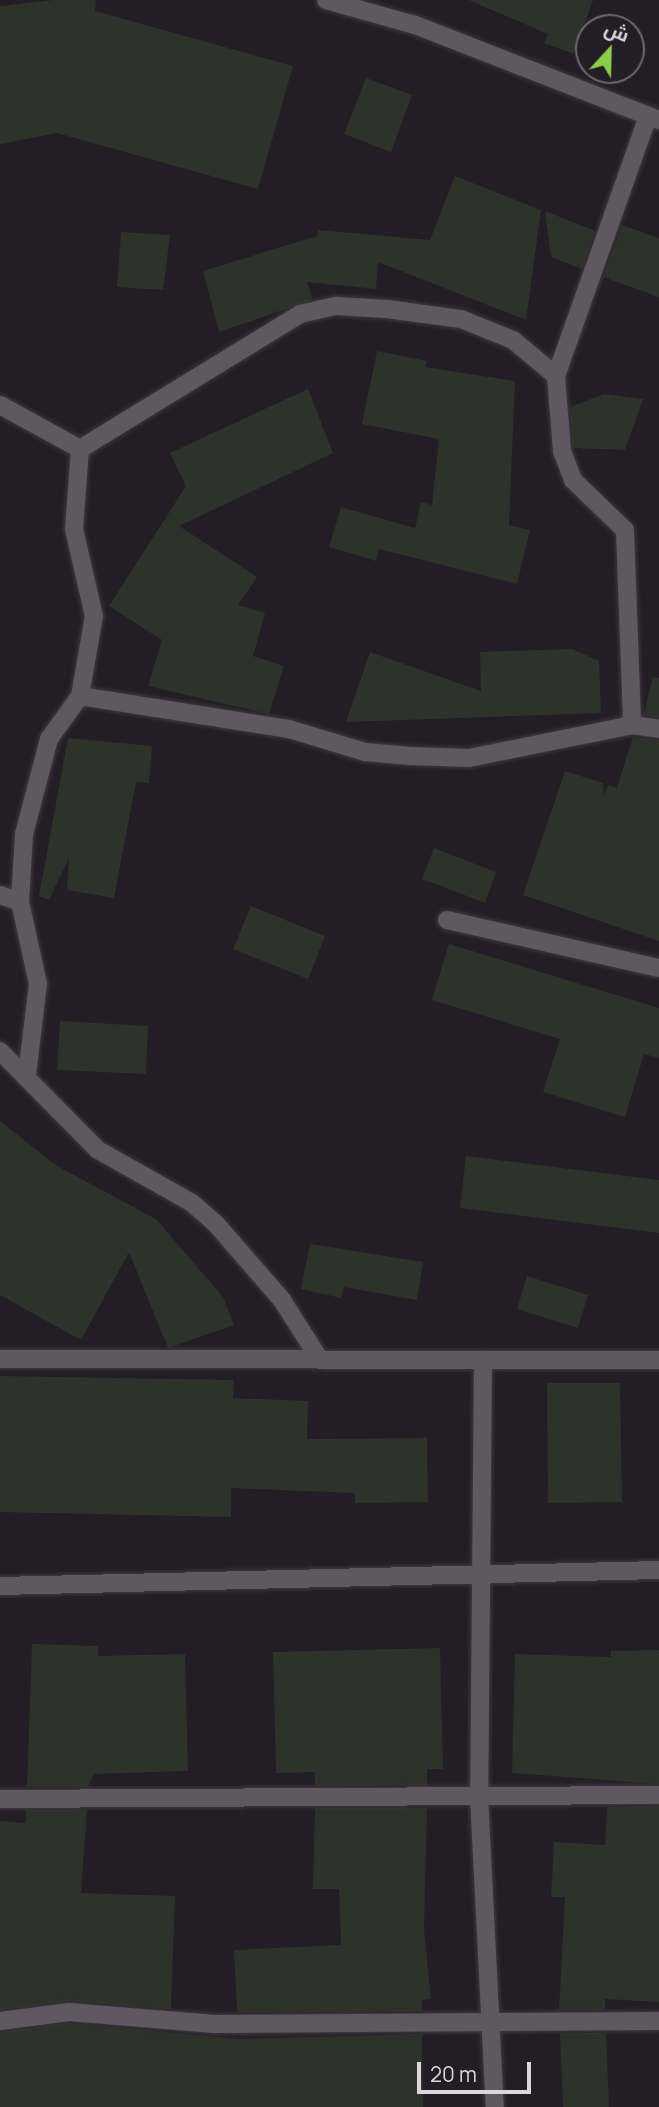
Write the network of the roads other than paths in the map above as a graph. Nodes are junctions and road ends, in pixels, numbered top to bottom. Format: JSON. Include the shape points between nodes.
{"nodes":[{"id":1,"x":333,"y":1,"type":"edge"},
{"id":2,"x":654,"y":118,"type":"edge"},
{"id":3,"x":556,"y":376,"type":"junction"},
{"id":4,"x":0,"y":405,"type":"edge"},
{"id":5,"x":80,"y":449,"type":"junction"},
{"id":6,"x":80,"y":696,"type":"junction"},
{"id":7,"x":632,"y":725,"type":"junction"},
{"id":8,"x":659,"y":729,"type":"edge"},
{"id":9,"x":0,"y":895,"type":"edge"},
{"id":10,"x":20,"y":902,"type":"junction"},
{"id":11,"x":447,"y":920,"type":"dead end"},
{"id":12,"x":659,"y":968,"type":"edge"},
{"id":13,"x":0,"y":1051,"type":"edge"},
{"id":14,"x":27,"y":1075,"type":"junction"},
{"id":15,"x":0,"y":1359,"type":"edge"},
{"id":16,"x":320,"y":1360,"type":"junction"},
{"id":17,"x":483,"y":1360,"type":"junction"},
{"id":18,"x":659,"y":1360,"type":"edge"},
{"id":19,"x":659,"y":1570,"type":"edge"},
{"id":20,"x":480,"y":1573,"type":"junction"},
{"id":21,"x":0,"y":1586,"type":"edge"},
{"id":22,"x":479,"y":1796,"type":"junction"},
{"id":23,"x":659,"y":1796,"type":"edge"},
{"id":24,"x":0,"y":1799,"type":"edge"},
{"id":25,"x":0,"y":2021,"type":"edge"},
{"id":26,"x":659,"y":2021,"type":"edge"},
{"id":27,"x":494,"y":2023,"type":"junction"},
{"id":28,"x":495,"y":2107,"type":"edge"}],
"edges":[{"from":1,"to":2,"type":"street","via":[[415,25]]},
{"from":2,"to":3,"type":"street"},
{"from":3,"to":5,"type":"street","via":[[522,345],[461,319],[336,306],[300,314]]},
{"from":3,"to":7,"type":"street","via":[[562,451],[573,480],[625,530]]},
{"from":4,"to":5,"type":"street"},
{"from":5,"to":6,"type":"street","via":[[74,529],[94,634]]},
{"from":6,"to":7,"type":"street","via":[[289,729],[365,752],[410,756],[469,758]]},
{"from":6,"to":10,"type":"street","via":[[49,739],[36,774],[24,834]]},
{"from":7,"to":8,"type":"street"},
{"from":9,"to":10,"type":"street"},
{"from":10,"to":14,"type":"street","via":[[38,984]]},
{"from":11,"to":12,"type":"street"},
{"from":13,"to":14,"type":"street"},
{"from":14,"to":16,"type":"street","via":[[98,1150],[192,1203],[216,1224],[282,1300]]},
{"from":15,"to":16,"type":"street"},
{"from":16,"to":17,"type":"street"},
{"from":17,"to":18,"type":"street"},
{"from":17,"to":20,"type":"street"},
{"from":19,"to":20,"type":"street"},
{"from":20,"to":21,"type":"street"},
{"from":20,"to":22,"type":"street"},
{"from":22,"to":23,"type":"street"},
{"from":22,"to":24,"type":"street"},
{"from":22,"to":27,"type":"street"},
{"from":25,"to":27,"type":"street","via":[[69,2012],[215,2024]]},
{"from":26,"to":27,"type":"street"},
{"from":27,"to":28,"type":"street"}]}
